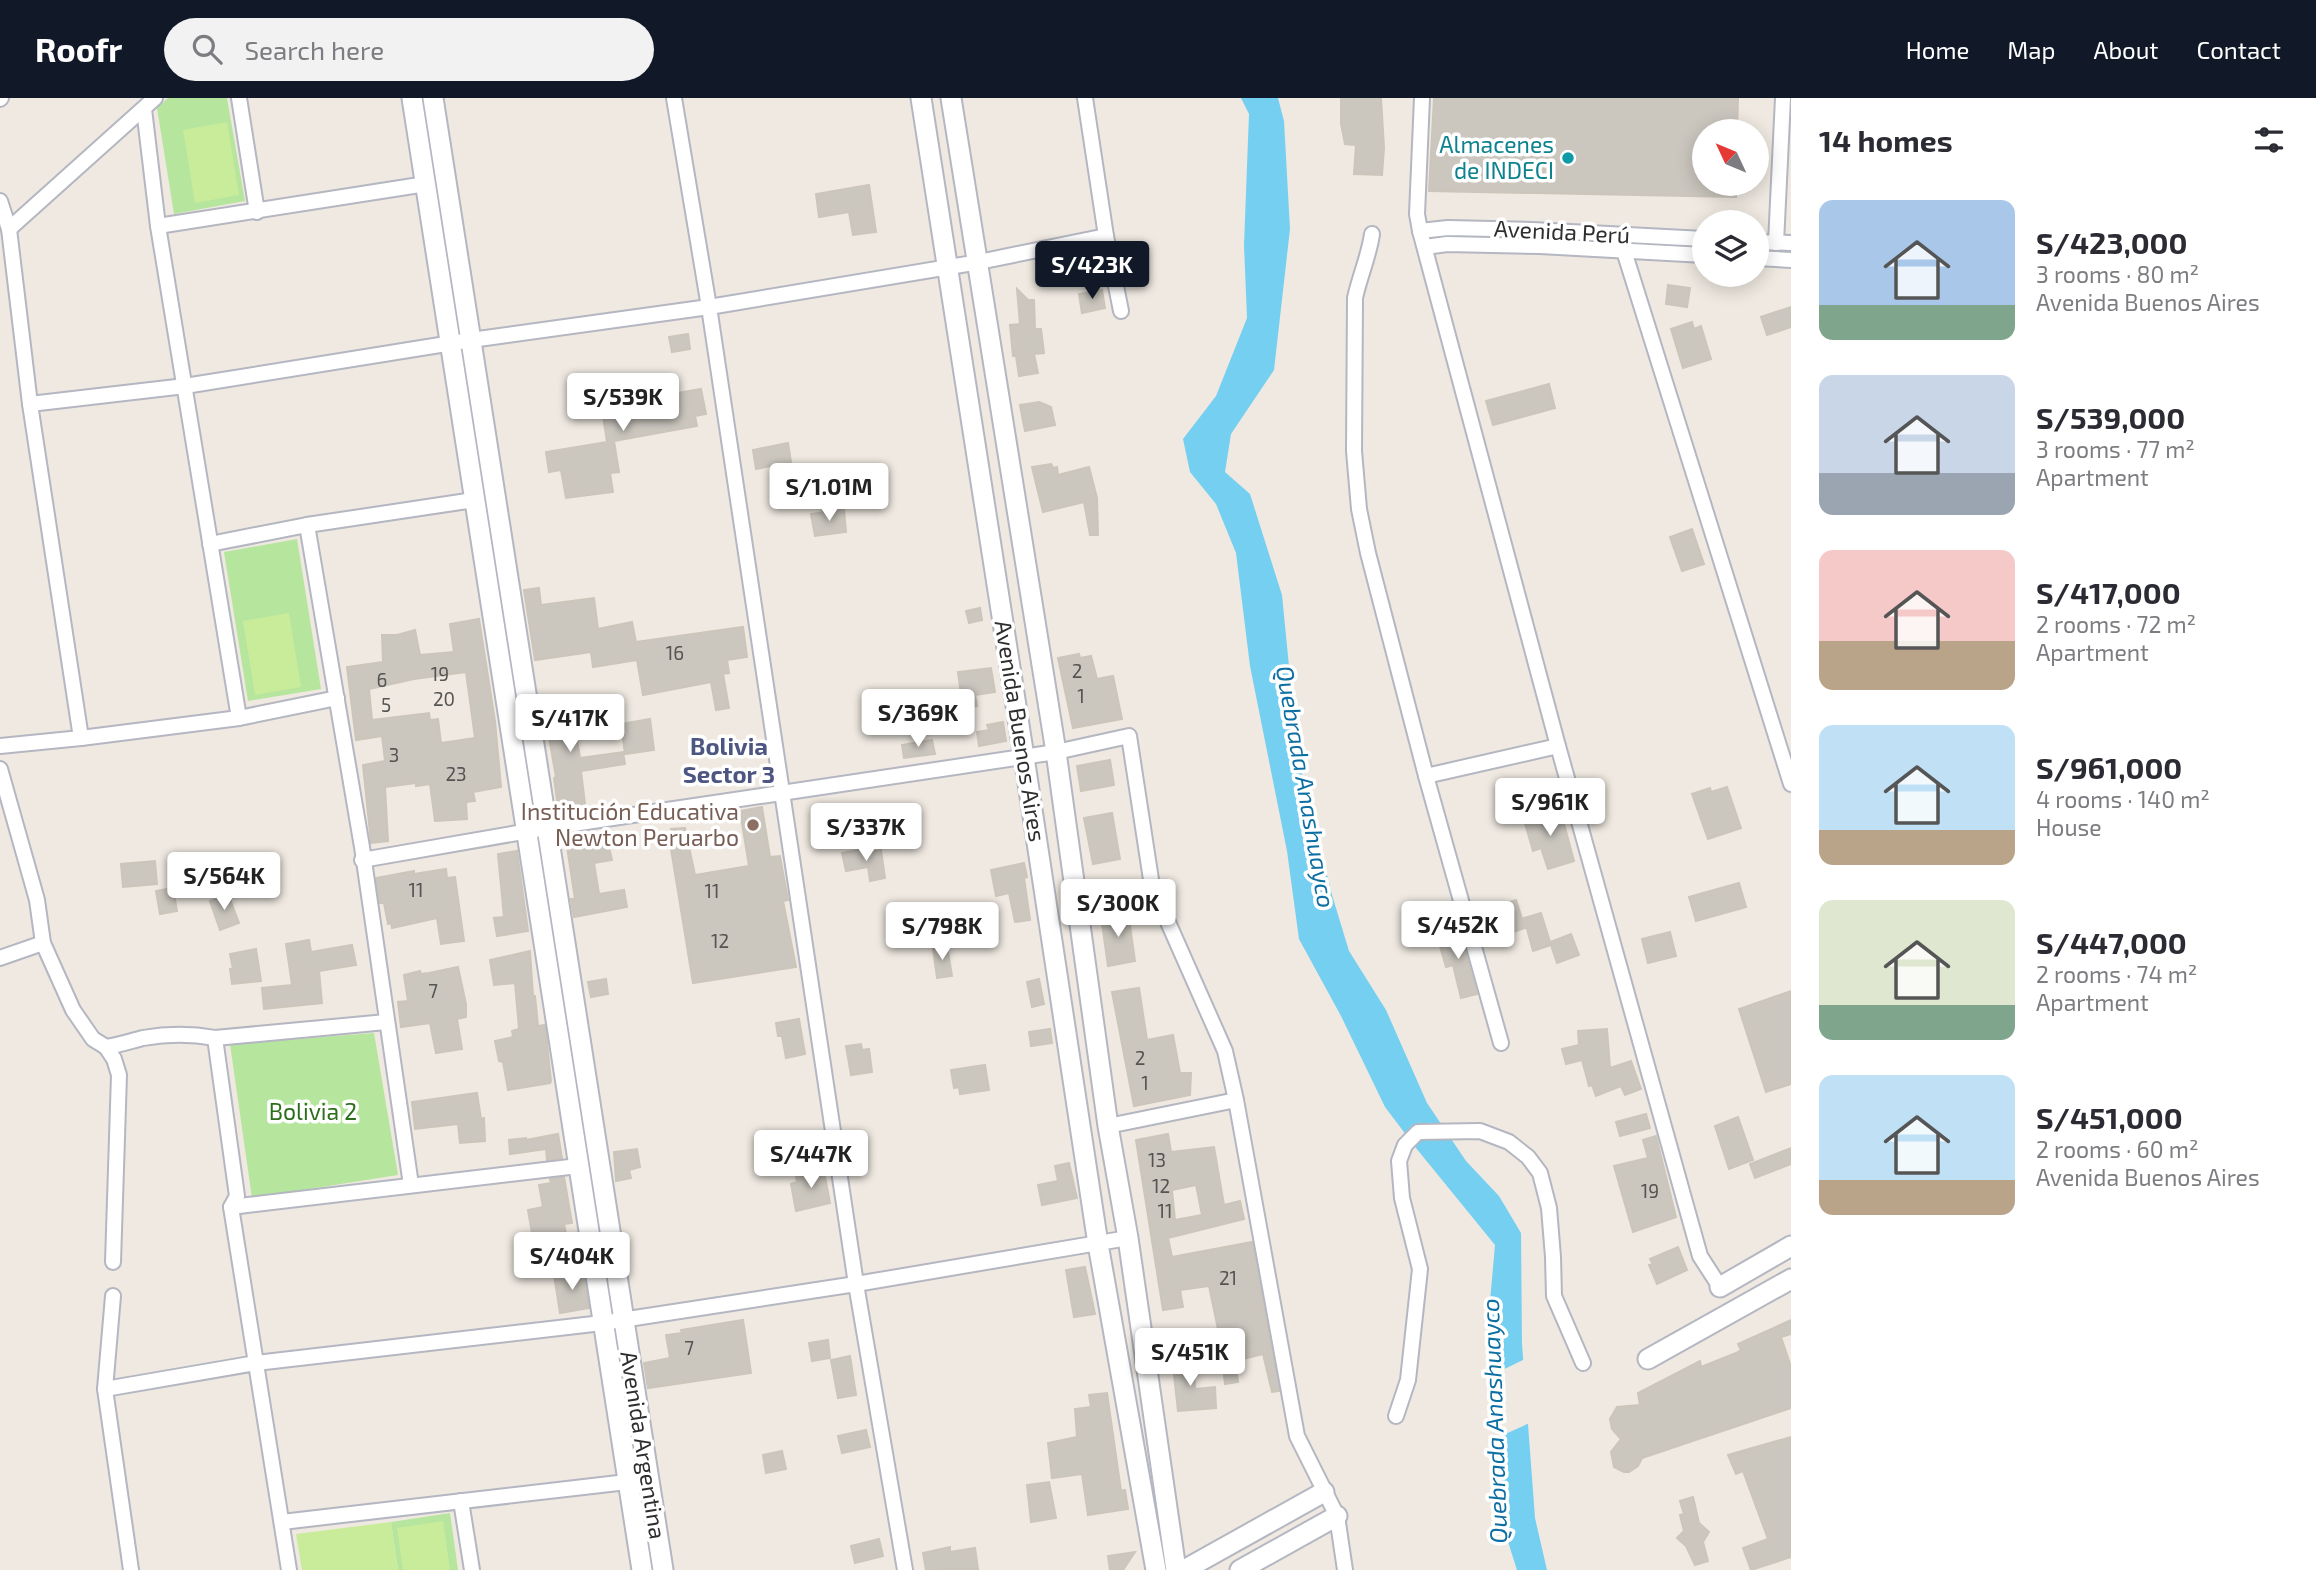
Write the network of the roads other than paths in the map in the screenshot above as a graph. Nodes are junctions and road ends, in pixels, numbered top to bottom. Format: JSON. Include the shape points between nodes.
{"nodes":[{"id":1,"x":155,"y":98,"type":"edge"},
{"id":2,"x":239,"y":98,"type":"edge"},
{"id":3,"x":412,"y":98,"type":"edge"},
{"id":4,"x":433,"y":98,"type":"edge"},
{"id":5,"x":674,"y":98,"type":"edge"},
{"id":6,"x":921,"y":98,"type":"edge"},
{"id":7,"x":951,"y":98,"type":"edge"},
{"id":8,"x":1085,"y":98,"type":"edge"},
{"id":9,"x":1422,"y":98,"type":"edge"},
{"id":10,"x":1783,"y":98,"type":"edge"},
{"id":11,"x":144,"y":109,"type":"junction"},
{"id":12,"x":426,"y":184,"type":"junction"},
{"id":13,"x":0,"y":201,"type":"edge"},
{"id":14,"x":257,"y":212,"type":"junction"},
{"id":15,"x":158,"y":226,"type":"junction"},
{"id":16,"x":9,"y":229,"type":"junction"},
{"id":17,"x":1420,"y":231,"type":"junction"},
{"id":18,"x":1372,"y":234,"type":"dead end"},
{"id":19,"x":1619,"y":235,"type":"junction"},
{"id":20,"x":1106,"y":236,"type":"junction"},
{"id":21,"x":1692,"y":238,"type":"edge"},
{"id":22,"x":1784,"y":243,"type":"edge"},
{"id":23,"x":1425,"y":247,"type":"junction"},
{"id":24,"x":1623,"y":250,"type":"junction"},
{"id":25,"x":1692,"y":253,"type":"edge"},
{"id":26,"x":1769,"y":259,"type":"edge"},
{"id":27,"x":1791,"y":260,"type":"edge"},
{"id":28,"x":979,"y":262,"type":"junction"},
{"id":29,"x":947,"y":268,"type":"junction"},
{"id":30,"x":709,"y":307,"type":"junction"},
{"id":31,"x":1121,"y":310,"type":"dead end"},
{"id":32,"x":471,"y":341,"type":"junction"},
{"id":33,"x":451,"y":344,"type":"junction"},
{"id":34,"x":185,"y":386,"type":"junction"},
{"id":35,"x":30,"y":404,"type":"junction"},
{"id":36,"x":474,"y":500,"type":"junction"},
{"id":37,"x":307,"y":526,"type":"junction"},
{"id":38,"x":210,"y":544,"type":"junction"},
{"id":39,"x":337,"y":698,"type":"junction"},
{"id":40,"x":239,"y":718,"type":"junction"},
{"id":41,"x":80,"y":738,"type":"junction"},
{"id":42,"x":0,"y":746,"type":"edge"},
{"id":43,"x":1558,"y":747,"type":"junction"},
{"id":44,"x":1056,"y":752,"type":"junction"},
{"id":45,"x":1024,"y":757,"type":"junction"},
{"id":46,"x":0,"y":769,"type":"edge"},
{"id":47,"x":1426,"y":776,"type":"junction"},
{"id":48,"x":1791,"y":784,"type":"edge"},
{"id":49,"x":781,"y":794,"type":"junction"},
{"id":50,"x":546,"y":828,"type":"junction"},
{"id":51,"x":525,"y":832,"type":"junction"},
{"id":52,"x":362,"y":860,"type":"junction"},
{"id":53,"x":43,"y":943,"type":"junction"},
{"id":54,"x":0,"y":958,"type":"edge"},
{"id":55,"x":386,"y":1022,"type":"junction"},
{"id":56,"x":215,"y":1038,"type":"junction"},
{"id":57,"x":1501,"y":1043,"type":"dead end"},
{"id":58,"x":106,"y":1047,"type":"junction"},
{"id":59,"x":1236,"y":1100,"type":"junction"},
{"id":60,"x":1108,"y":1126,"type":"junction"},
{"id":61,"x":578,"y":1166,"type":"junction"},
{"id":62,"x":411,"y":1185,"type":"junction"},
{"id":63,"x":231,"y":1207,"type":"junction"},
{"id":64,"x":1128,"y":1238,"type":"junction"},
{"id":65,"x":1098,"y":1244,"type":"junction"},
{"id":66,"x":1791,"y":1246,"type":"edge"},
{"id":67,"x":113,"y":1262,"type":"dead end"},
{"id":68,"x":1791,"y":1279,"type":"edge"},
{"id":69,"x":856,"y":1284,"type":"junction"},
{"id":70,"x":1720,"y":1287,"type":"joint"},
{"id":71,"x":113,"y":1296,"type":"dead end"},
{"id":72,"x":622,"y":1320,"type":"junction"},
{"id":73,"x":603,"y":1323,"type":"junction"},
{"id":74,"x":1648,"y":1359,"type":"dead end"},
{"id":75,"x":256,"y":1363,"type":"junction"},
{"id":76,"x":1583,"y":1363,"type":"dead end"},
{"id":77,"x":105,"y":1389,"type":"junction"},
{"id":78,"x":1396,"y":1416,"type":"dead end"},
{"id":79,"x":627,"y":1482,"type":"junction"},
{"id":80,"x":1324,"y":1492,"type":"junction"},
{"id":81,"x":461,"y":1501,"type":"junction"},
{"id":82,"x":1337,"y":1516,"type":"junction"},
{"id":83,"x":282,"y":1522,"type":"junction"},
{"id":84,"x":131,"y":1570,"type":"edge"},
{"id":85,"x":289,"y":1570,"type":"edge"},
{"id":86,"x":472,"y":1570,"type":"edge"},
{"id":87,"x":642,"y":1570,"type":"edge"},
{"id":88,"x":663,"y":1570,"type":"edge"},
{"id":89,"x":905,"y":1570,"type":"edge"},
{"id":90,"x":1156,"y":1570,"type":"edge"},
{"id":91,"x":1176,"y":1570,"type":"edge"},
{"id":92,"x":1184,"y":1570,"type":"edge"},
{"id":93,"x":1240,"y":1570,"type":"edge"},
{"id":94,"x":1345,"y":1570,"type":"edge"}],
"edges":[{"from":1,"to":11,"type":"street"},
{"from":2,"to":14,"type":"street"},
{"from":3,"to":12,"type":"main road","name":"Avenida Argentina"},
{"from":4,"to":32,"type":"main road","name":"Avenida Argentina"},
{"from":5,"to":30,"type":"street"},
{"from":6,"to":29,"type":"main road","name":"Avenida Buenos Aires"},
{"from":7,"to":28,"type":"main road","name":"Avenida Buenos Aires"},
{"from":8,"to":20,"type":"street"},
{"from":9,"to":17,"type":"street"},
{"from":10,"to":22,"type":"street"},
{"from":11,"to":15,"type":"street"},
{"from":11,"to":16,"type":"street"},
{"from":12,"to":14,"type":"street"},
{"from":12,"to":33,"type":"main road","name":"Avenida Argentina"},
{"from":13,"to":16,"type":"street"},
{"from":14,"to":15,"type":"street"},
{"from":15,"to":34,"type":"street"},
{"from":16,"to":35,"type":"street"},
{"from":17,"to":19,"type":"street","name":"Avenida Perú","via":[[1448,228]]},
{"from":17,"to":23,"type":"street"},
{"from":18,"to":47,"type":"street","via":[[1355,298],[1359,509]]},
{"from":19,"to":21,"type":"street","name":"Avenida Perú"},
{"from":19,"to":24,"type":"street"},
{"from":20,"to":28,"type":"street"},
{"from":20,"to":31,"type":"street"},
{"from":23,"to":24,"type":"street","name":"Avenida Perú","via":[[1461,244]]},
{"from":23,"to":43,"type":"street"},
{"from":24,"to":25,"type":"street","name":"Avenida Perú"},
{"from":24,"to":48,"type":"street"},
{"from":26,"to":27,"type":"street"},
{"from":28,"to":29,"type":"street"},
{"from":28,"to":44,"type":"main road","name":"Avenida Buenos Aires"},
{"from":29,"to":30,"type":"street"},
{"from":29,"to":45,"type":"main road","name":"Avenida Buenos Aires"},
{"from":30,"to":32,"type":"street"},
{"from":30,"to":49,"type":"street"},
{"from":32,"to":33,"type":"street"},
{"from":32,"to":50,"type":"main road","name":"Avenida Argentina"},
{"from":33,"to":34,"type":"street"},
{"from":33,"to":36,"type":"main road","name":"Avenida Argentina"},
{"from":34,"to":35,"type":"street"},
{"from":34,"to":38,"type":"street"},
{"from":35,"to":41,"type":"street"},
{"from":36,"to":37,"type":"street"},
{"from":36,"to":51,"type":"main road","name":"Avenida Argentina"},
{"from":37,"to":38,"type":"street"},
{"from":37,"to":39,"type":"street"},
{"from":38,"to":40,"type":"street"},
{"from":39,"to":40,"type":"street"},
{"from":39,"to":52,"type":"street"},
{"from":40,"to":41,"type":"street"},
{"from":41,"to":42,"type":"street"},
{"from":43,"to":47,"type":"street"},
{"from":43,"to":70,"type":"street","via":[[1700,1256]]},
{"from":44,"to":45,"type":"street"},
{"from":44,"to":59,"type":"street","via":[[1129,736],[1152,886],[1225,1051]]},
{"from":44,"to":60,"type":"main road","name":"Avenida Buenos Aires"},
{"from":45,"to":49,"type":"street"},
{"from":45,"to":65,"type":"main road","name":"Avenida Buenos Aires"},
{"from":46,"to":53,"type":"street","via":[[37,900]]},
{"from":47,"to":57,"type":"street"},
{"from":49,"to":50,"type":"street"},
{"from":49,"to":69,"type":"street"},
{"from":50,"to":51,"type":"street"},
{"from":50,"to":72,"type":"main road","name":"Avenida Argentina"},
{"from":51,"to":52,"type":"street"},
{"from":51,"to":61,"type":"main road","name":"Avenida Argentina"},
{"from":52,"to":55,"type":"street"},
{"from":53,"to":54,"type":"street"},
{"from":53,"to":58,"type":"street","via":[[73,1010],[93,1039]]},
{"from":55,"to":56,"type":"street"},
{"from":55,"to":62,"type":"street"},
{"from":56,"to":58,"type":"street","via":[[142,1038]]},
{"from":56,"to":63,"type":"street","via":[[237,1196]]},
{"from":58,"to":67,"type":"street","via":[[119,1075]]},
{"from":59,"to":60,"type":"street"},
{"from":59,"to":80,"type":"street","via":[[1297,1436]]},
{"from":60,"to":64,"type":"main road","name":"Avenida Buenos Aires"},
{"from":61,"to":62,"type":"street"},
{"from":61,"to":73,"type":"main road","name":"Avenida Argentina"},
{"from":62,"to":63,"type":"street"},
{"from":63,"to":75,"type":"street"},
{"from":64,"to":65,"type":"street"},
{"from":64,"to":91,"type":"main road","name":"Avenida Buenos Aires"},
{"from":65,"to":69,"type":"street"},
{"from":65,"to":90,"type":"main road","name":"Avenida Buenos Aires"},
{"from":66,"to":70,"type":"main road"},
{"from":68,"to":74,"type":"main road"},
{"from":69,"to":72,"type":"street"},
{"from":69,"to":89,"type":"street"},
{"from":71,"to":77,"type":"street"},
{"from":72,"to":73,"type":"street"},
{"from":72,"to":88,"type":"main road","name":"Avenida Argentina"},
{"from":73,"to":75,"type":"street"},
{"from":73,"to":79,"type":"main road","name":"Avenida Argentina"},
{"from":75,"to":77,"type":"street"},
{"from":75,"to":83,"type":"street"},
{"from":76,"to":78,"type":"street","via":[[1554,1296],[1549,1208],[1540,1173],[1509,1142],[1480,1131],[1418,1132],[1405,1145],[1399,1161],[1402,1198],[1420,1269],[1408,1380]]},
{"from":77,"to":84,"type":"street"},
{"from":79,"to":81,"type":"street"},
{"from":79,"to":87,"type":"main road","name":"Avenida Argentina"},
{"from":80,"to":82,"type":"street"},
{"from":80,"to":92,"type":"main road"},
{"from":81,"to":83,"type":"street"},
{"from":81,"to":86,"type":"street"},
{"from":82,"to":93,"type":"main road"},
{"from":82,"to":94,"type":"street"},
{"from":83,"to":85,"type":"street"}]}
